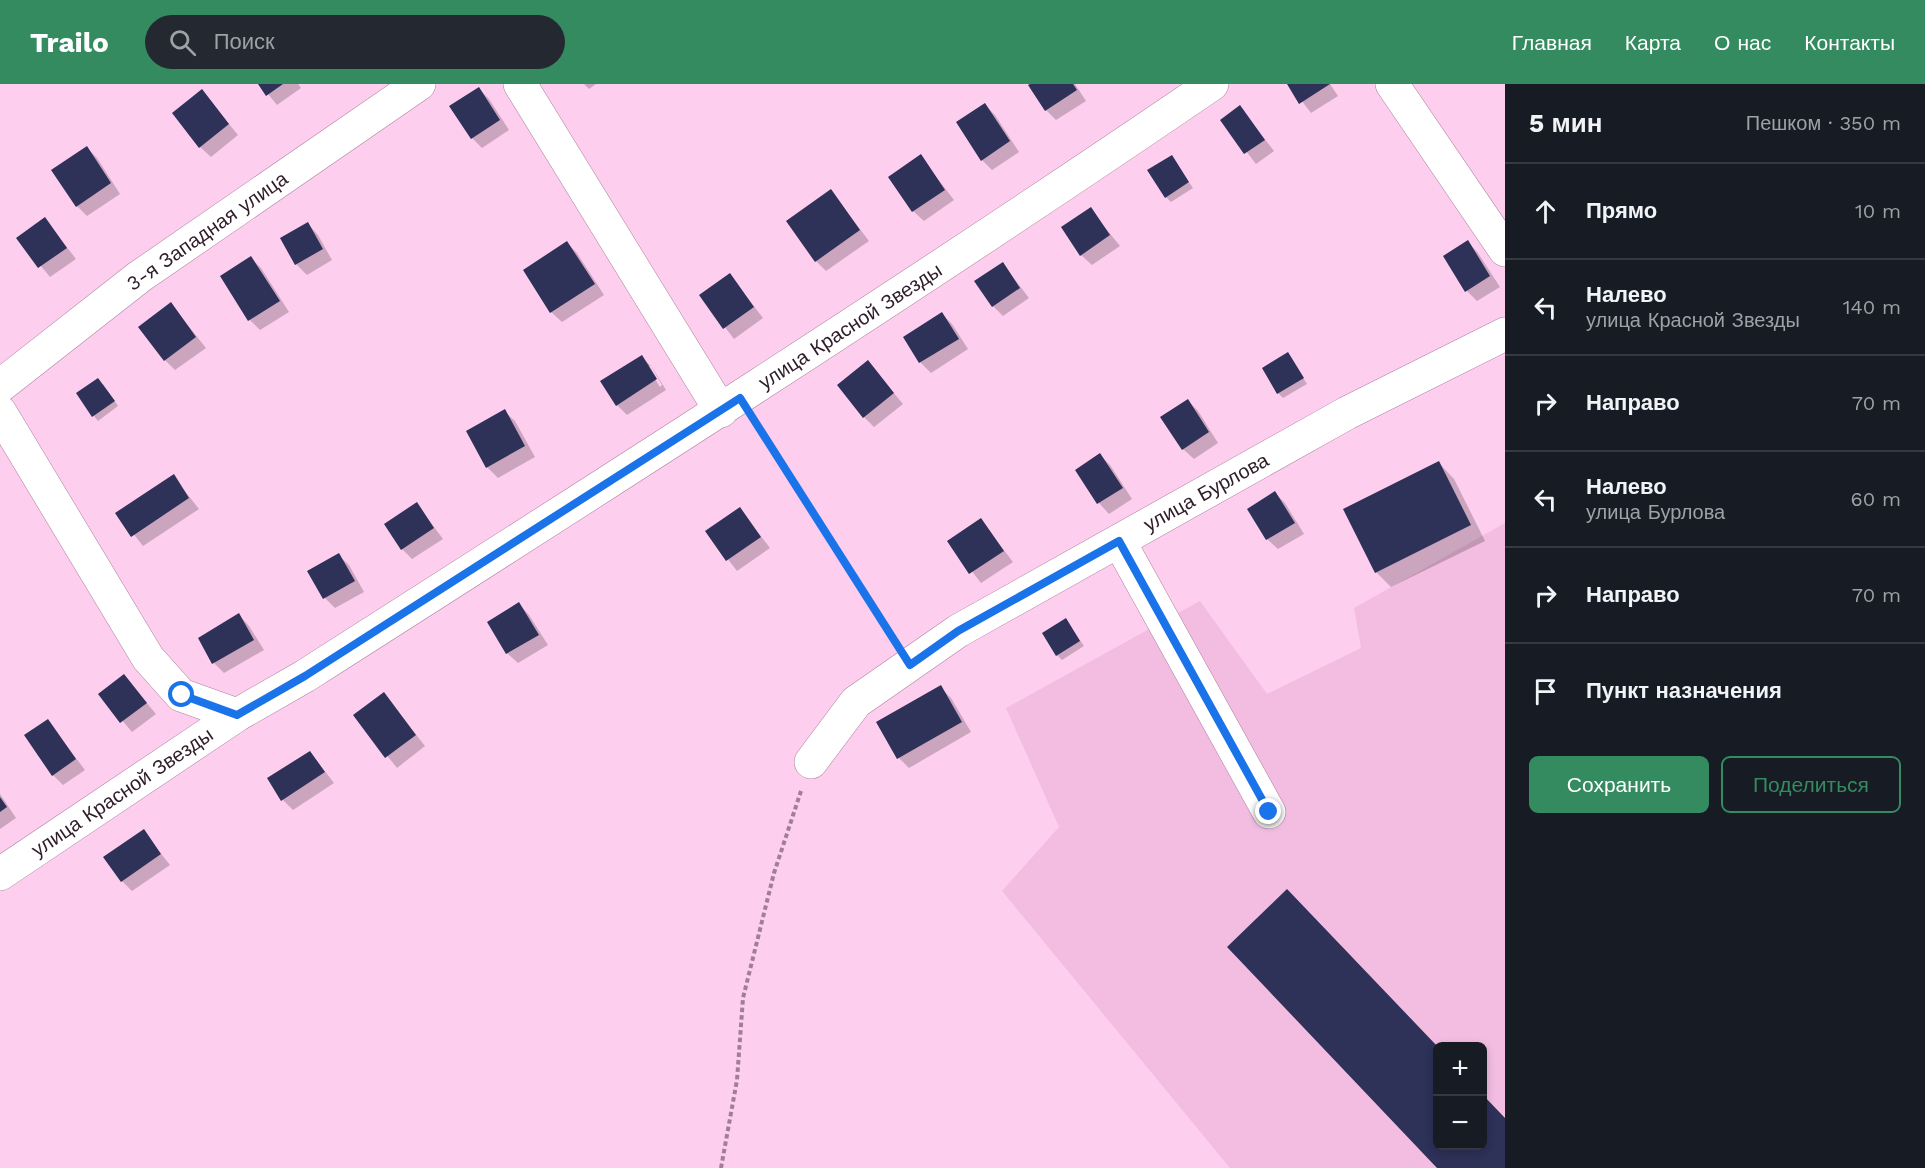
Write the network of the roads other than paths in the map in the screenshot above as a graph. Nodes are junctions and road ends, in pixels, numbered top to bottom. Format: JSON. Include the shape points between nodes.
{"nodes":[{"id":1,"x":419,"y":84,"type":"edge"},
{"id":2,"x":520,"y":84,"type":"edge"},
{"id":3,"x":1212,"y":84,"type":"edge"},
{"id":4,"x":1392,"y":84,"type":"edge"},
{"id":5,"x":1505,"y":250,"type":"edge"},
{"id":6,"x":1505,"y":334,"type":"edge"},
{"id":7,"x":0,"y":386,"type":"edge"},
{"id":8,"x":731,"y":404,"type":"junction"},
{"id":9,"x":0,"y":412,"type":"edge"},
{"id":10,"x":1119,"y":541,"type":"junction"},
{"id":11,"x":237,"y":715,"type":"junction"},
{"id":12,"x":811,"y":762,"type":"road end"},
{"id":13,"x":1269,"y":812,"type":"dead end"},
{"id":14,"x":0,"y":874,"type":"edge"}],
"edges":[{"from":1,"to":7,"type":"street","name":"3-я Западная улица","via":[[138,278]]},
{"from":2,"to":8,"type":"street"},
{"from":3,"to":8,"type":"street","name":"улица Красной Звезды"},
{"from":4,"to":5,"type":"street"},
{"from":6,"to":10,"type":"street","name":"улица Бурлова","via":[[1347,413]]},
{"from":8,"to":11,"type":"street","name":"улица Красной Звезды","via":[[305,676]]},
{"from":9,"to":11,"type":"street","via":[[148,658],[182,695]]},
{"from":10,"to":12,"type":"street","name":"улица Бурлова","via":[[958,631],[856,702]]},
{"from":10,"to":13,"type":"street"},
{"from":11,"to":14,"type":"street","name":"улица Красной Звезды"}]}
